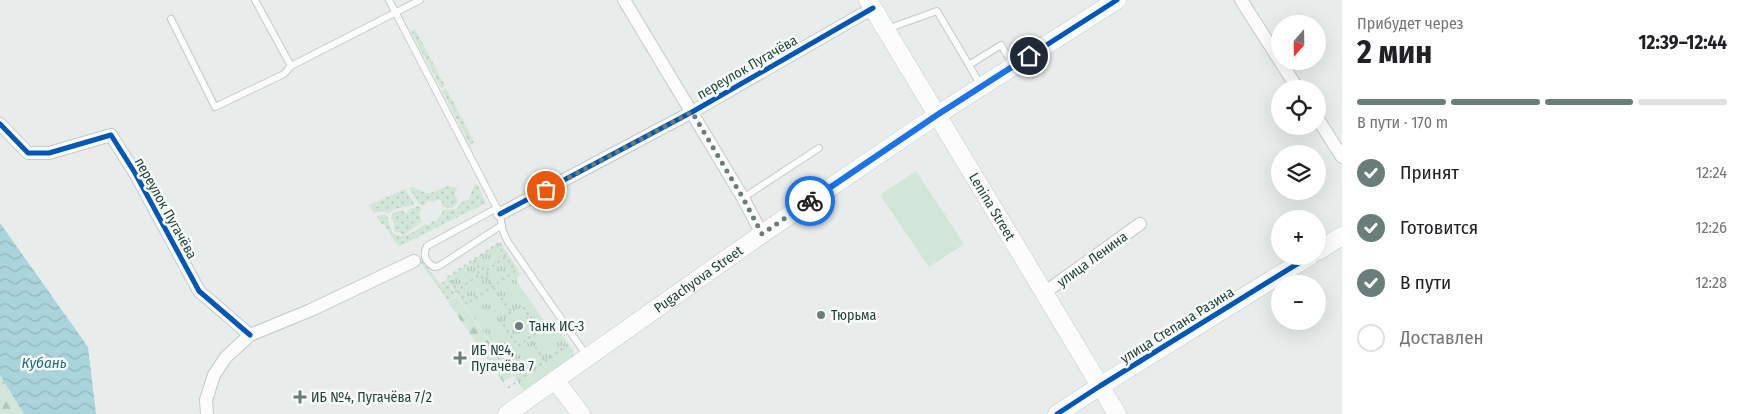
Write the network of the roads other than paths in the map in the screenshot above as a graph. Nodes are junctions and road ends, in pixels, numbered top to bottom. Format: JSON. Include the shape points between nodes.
{"nodes":[{"id":1,"x":255,"y":0,"type":"edge"},
{"id":2,"x":389,"y":0,"type":"edge"},
{"id":3,"x":420,"y":0,"type":"edge"},
{"id":4,"x":624,"y":0,"type":"edge"},
{"id":5,"x":1117,"y":0,"type":"edge"},
{"id":6,"x":1240,"y":0,"type":"edge"},
{"id":7,"x":870,"y":4,"type":"edge"},
{"id":8,"x":396,"y":14,"type":"junction"},
{"id":9,"x":171,"y":19,"type":"dead end"},
{"id":10,"x":886,"y":30,"type":"junction"},
{"id":11,"x":969,"y":65,"type":"junction"},
{"id":12,"x":291,"y":66,"type":"junction"},
{"id":13,"x":1014,"y":66,"type":"junction"},
{"id":14,"x":1292,"y":80,"type":"edge"},
{"id":15,"x":981,"y":87,"type":"junction"},
{"id":16,"x":692,"y":112,"type":"junction"},
{"id":17,"x":937,"y":115,"type":"junction"},
{"id":18,"x":0,"y":124,"type":"edge"},
{"id":19,"x":1326,"y":132,"type":"edge"},
{"id":20,"x":820,"y":148,"type":"dead end"},
{"id":21,"x":1342,"y":157,"type":"edge"},
{"id":22,"x":743,"y":198,"type":"junction"},
{"id":23,"x":499,"y":216,"type":"junction"},
{"id":24,"x":1140,"y":224,"type":"dead end"},
{"id":25,"x":762,"y":234,"type":"junction"},
{"id":26,"x":1342,"y":236,"type":"edge"},
{"id":27,"x":1326,"y":247,"type":"edge"},
{"id":28,"x":414,"y":261,"type":"dead end"},
{"id":29,"x":1295,"y":265,"type":"edge"},
{"id":30,"x":1044,"y":294,"type":"junction"},
{"id":31,"x":250,"y":335,"type":"junction"},
{"id":32,"x":587,"y":357,"type":"junction"},
{"id":33,"x":555,"y":380,"type":"junction"},
{"id":34,"x":1100,"y":386,"type":"junction"},
{"id":35,"x":207,"y":414,"type":"edge"},
{"id":36,"x":507,"y":414,"type":"edge"},
{"id":37,"x":581,"y":414,"type":"edge"},
{"id":38,"x":1057,"y":414,"type":"edge"},
{"id":39,"x":1117,"y":414,"type":"edge"}],
"edges":[{"from":1,"to":12,"type":"lane"},
{"from":2,"to":8,"type":"lane"},
{"from":3,"to":8,"type":"lane"},
{"from":4,"to":16,"type":"street"},
{"from":5,"to":13,"type":"main road","name":"Pugachyova Street"},
{"from":6,"to":14,"type":"street"},
{"from":7,"to":10,"type":"main road","name":"Lenina Street"},
{"from":7,"to":16,"type":"street","name":"переулок Пугачёва"},
{"from":8,"to":12,"type":"lane"},
{"from":8,"to":23,"type":"lane"},
{"from":9,"to":12,"type":"lane","via":[[215,107],[284,74]]},
{"from":10,"to":11,"type":"lane","via":[[936,11]]},
{"from":10,"to":17,"type":"main road","name":"Lenina Street"},
{"from":11,"to":13,"type":"lane","via":[[1001,45]]},
{"from":11,"to":15,"type":"lane"},
{"from":13,"to":15,"type":"main road","name":"Pugachyova Street"},
{"from":15,"to":17,"type":"main road","name":"Pugachyova Street"},
{"from":16,"to":22,"type":"street"},
{"from":16,"to":23,"type":"street","name":"переулок Пугачёва"},
{"from":17,"to":25,"type":"main road","name":"Pugachyova Street"},
{"from":17,"to":30,"type":"main road","name":"Lenina Street"},
{"from":18,"to":31,"type":"street","name":"переулок Пугачёва","via":[[28,153],[48,153],[111,135],[199,291]]},
{"from":19,"to":21,"type":"street"},
{"from":20,"to":22,"type":"lane"},
{"from":22,"to":25,"type":"street"},
{"from":23,"to":23,"type":"lane","via":[[427,246],[424,256],[430,265],[439,266]]},
{"from":23,"to":32,"type":"lane","via":[[508,242]]},
{"from":24,"to":30,"type":"street","name":"улица Ленина"},
{"from":25,"to":32,"type":"main road","name":"Pugachyova Street"},
{"from":26,"to":27,"type":"main road"},
{"from":28,"to":31,"type":"street","via":[[319,307]]},
{"from":29,"to":34,"type":"main road","name":"улица Степана Разина"},
{"from":30,"to":34,"type":"main road","name":"Lenina Street"},
{"from":31,"to":35,"type":"street","via":[[226,357],[214,375],[206,400]]},
{"from":32,"to":33,"type":"main road","name":"Pugachyova Street"},
{"from":33,"to":36,"type":"main road","name":"Pugachyova Street"},
{"from":33,"to":37,"type":"main road"},
{"from":34,"to":38,"type":"main road","name":"улица Степана Разина"},
{"from":34,"to":39,"type":"main road","name":"Lenina Street"}]}
